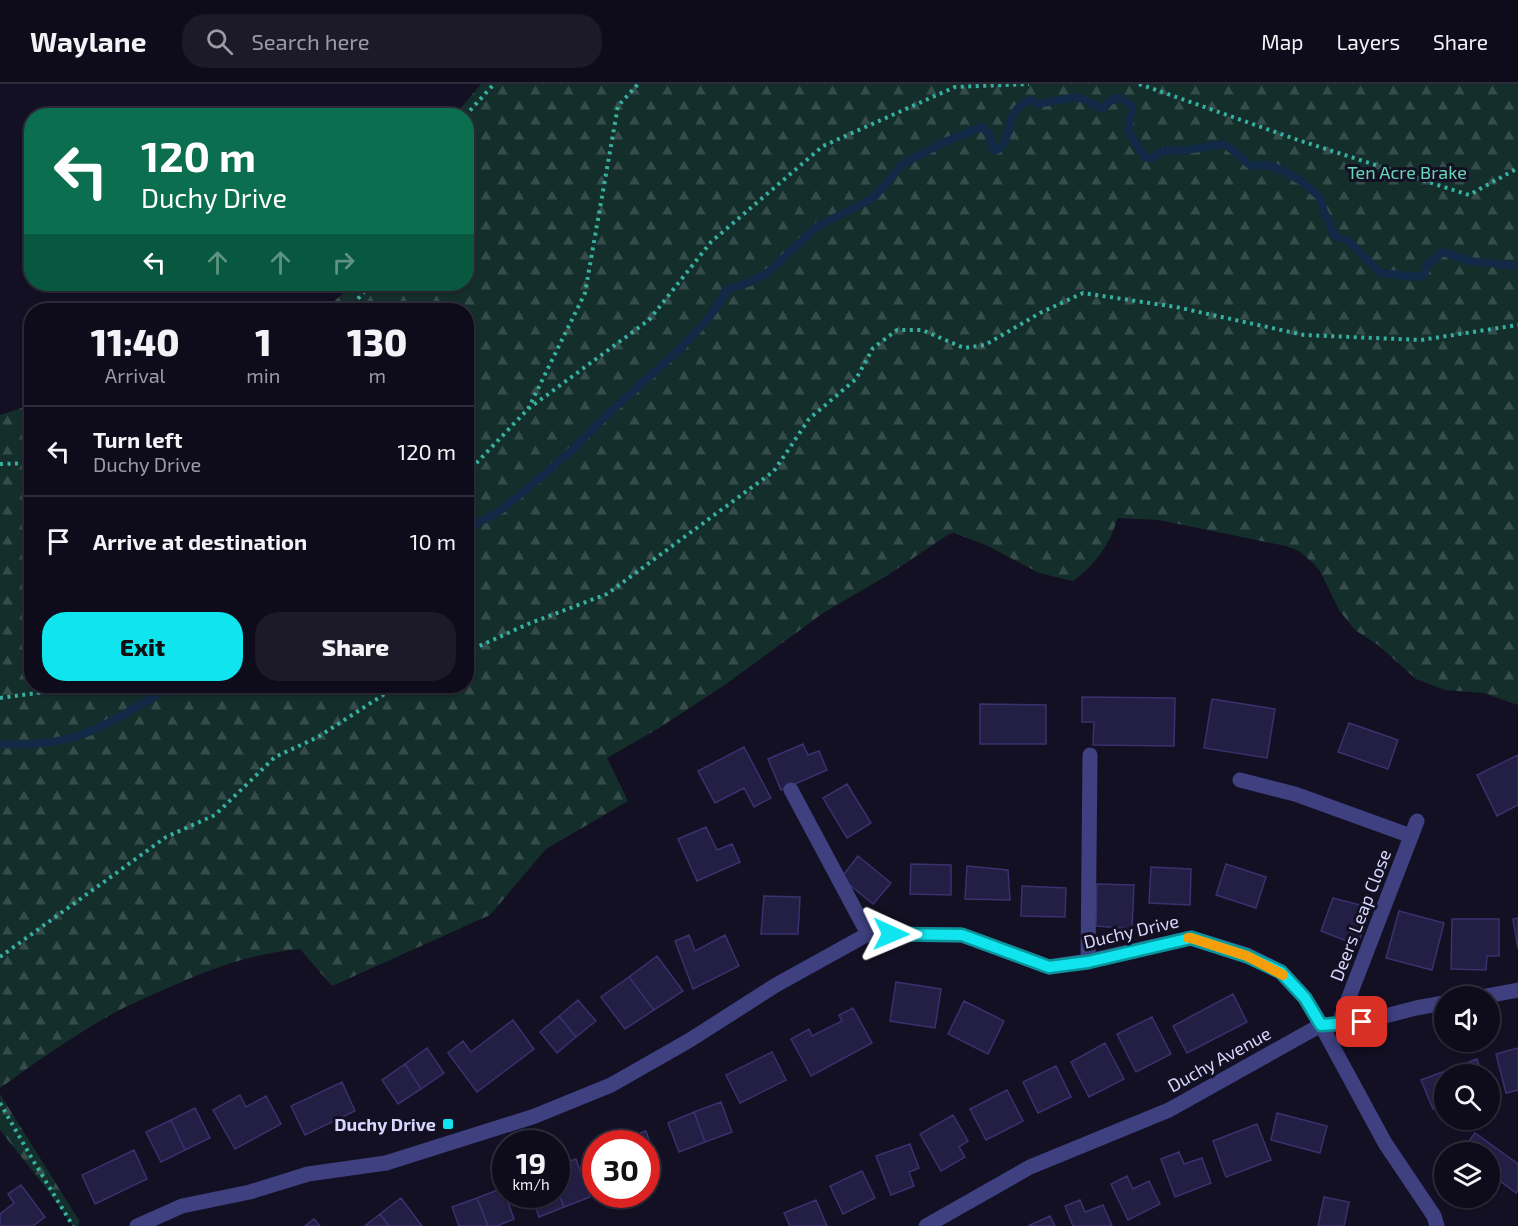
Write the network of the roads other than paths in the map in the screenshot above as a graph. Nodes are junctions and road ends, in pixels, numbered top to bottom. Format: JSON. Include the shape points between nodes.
{"nodes":[{"id":1,"x":1090,"y":756,"type":"dead end"},
{"id":2,"x":1240,"y":780,"type":"dead end"},
{"id":3,"x":791,"y":790,"type":"dead end"},
{"id":4,"x":1417,"y":821,"type":"dead end"},
{"id":5,"x":1411,"y":836,"type":"junction"},
{"id":6,"x":868,"y":934,"type":"junction"},
{"id":7,"x":1088,"y":962,"type":"junction"},
{"id":8,"x":1518,"y":990,"type":"edge"},
{"id":9,"x":1500,"y":993,"type":"edge"},
{"id":10,"x":1434,"y":1005,"type":"edge"},
{"id":11,"x":1339,"y":1023,"type":"junction"},
{"id":12,"x":1321,"y":1025,"type":"junction"},
{"id":13,"x":137,"y":1226,"type":"edge"},
{"id":14,"x":926,"y":1226,"type":"edge"},
{"id":15,"x":1437,"y":1226,"type":"edge"}],
"edges":[{"from":1,"to":7,"type":"street"},
{"from":2,"to":5,"type":"street"},
{"from":3,"to":6,"type":"street"},
{"from":4,"to":5,"type":"street","name":"Deers Leap Close"},
{"from":5,"to":11,"type":"street","name":"Deers Leap Close"},
{"from":6,"to":7,"type":"street","name":"Duchy Drive","via":[[962,935],[1049,967]]},
{"from":6,"to":13,"type":"street","name":"Duchy Drive","via":[[611,1085],[535,1116],[386,1162],[308,1174],[250,1192],[182,1206]]},
{"from":7,"to":12,"type":"street","name":"Duchy Drive","via":[[1191,938],[1281,972],[1305,998]]},
{"from":8,"to":9,"type":"street"},
{"from":10,"to":11,"type":"street","via":[[1362,1022]]},
{"from":11,"to":12,"type":"street"},
{"from":12,"to":14,"type":"street","name":"Duchy Avenue","via":[[1168,1110],[1030,1167]]},
{"from":12,"to":15,"type":"street","via":[[1385,1143]]}]}
